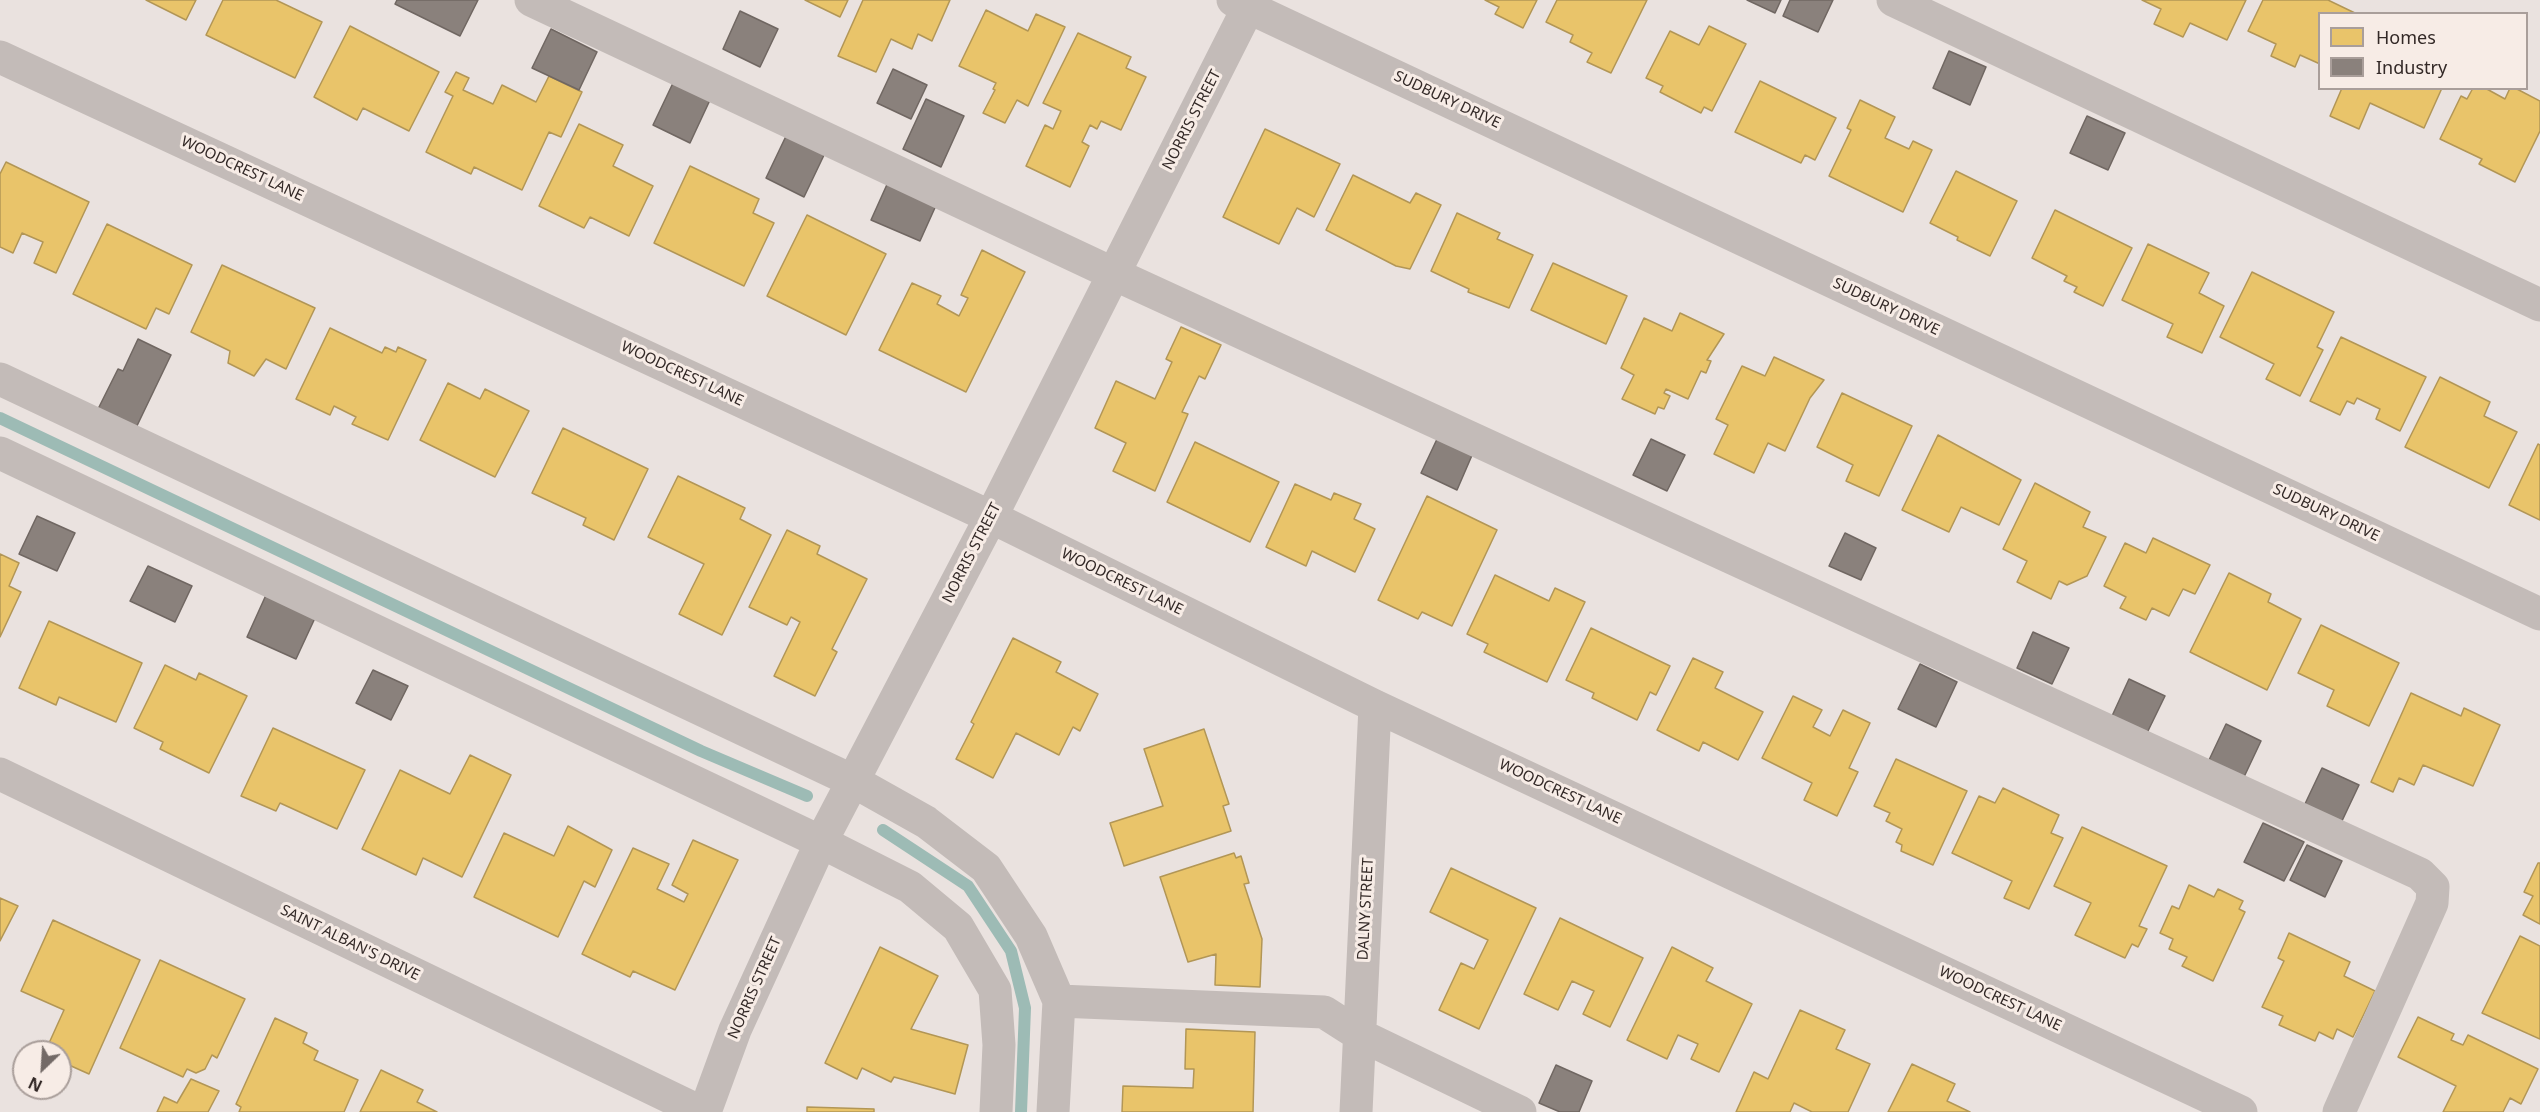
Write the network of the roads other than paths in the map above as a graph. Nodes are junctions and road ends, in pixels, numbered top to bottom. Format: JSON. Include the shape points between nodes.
{"nodes":[{"id":1,"x":531,"y":0,"type":"edge"},
{"id":2,"x":1893,"y":0,"type":"edge"},
{"id":3,"x":1245,"y":2,"type":"edge"},
{"id":4,"x":0,"y":57,"type":"edge"},
{"id":5,"x":1114,"y":274,"type":"junction"},
{"id":6,"x":2540,"y":305,"type":"edge"},
{"id":7,"x":0,"y":380,"type":"edge"},
{"id":8,"x":0,"y":453,"type":"edge"},
{"id":9,"x":991,"y":517,"type":"junction"},
{"id":10,"x":2540,"y":614,"type":"edge"},
{"id":11,"x":1375,"y":706,"type":"junction"},
{"id":12,"x":0,"y":774,"type":"edge"},
{"id":13,"x":853,"y":780,"type":"junction"},
{"id":14,"x":821,"y":842,"type":"junction"},
{"id":15,"x":1059,"y":1001,"type":"junction"},
{"id":16,"x":1360,"y":1035,"type":"junction"},
{"id":17,"x":2226,"y":1109,"type":"edge"},
{"id":18,"x":703,"y":1112,"type":"edge"},
{"id":19,"x":996,"y":1112,"type":"edge"},
{"id":20,"x":1053,"y":1112,"type":"edge"},
{"id":21,"x":1356,"y":1112,"type":"edge"},
{"id":22,"x":1520,"y":1112,"type":"edge"},
{"id":23,"x":2339,"y":1112,"type":"edge"}],
"edges":[{"from":1,"to":5,"type":"street"},
{"from":2,"to":6,"type":"street"},
{"from":3,"to":5,"type":"street","name":"NORRIS STREET"},
{"from":3,"to":10,"type":"street","name":"SUDBURY DRIVE"},
{"from":4,"to":9,"type":"street","name":"WOODCREST LANE"},
{"from":5,"to":9,"type":"street","name":"NORRIS STREET"},
{"from":5,"to":23,"type":"street","via":[[2420,874],[2433,887],[2432,903]]},
{"from":7,"to":13,"type":"street"},
{"from":8,"to":14,"type":"street"},
{"from":9,"to":11,"type":"street","name":"WOODCREST LANE"},
{"from":9,"to":13,"type":"street","name":"NORRIS STREET"},
{"from":11,"to":16,"type":"street","name":"DALNY STREET"},
{"from":11,"to":17,"type":"street","name":"WOODCREST LANE"},
{"from":12,"to":18,"type":"street","name":"SAINT ALBAN'S DRIVE"},
{"from":13,"to":14,"type":"street","name":"NORRIS STREET"},
{"from":13,"to":15,"type":"street","via":[[926,822],[986,868],[1031,936]]},
{"from":14,"to":18,"type":"street","name":"NORRIS STREET","via":[[735,1030]]},
{"from":14,"to":19,"type":"street","via":[[910,887],[958,927],[995,990],[999,1045]]},
{"from":15,"to":16,"type":"street","via":[[1324,1012]]},
{"from":15,"to":20,"type":"street"},
{"from":16,"to":21,"type":"street","name":"DALNY STREET"},
{"from":16,"to":22,"type":"street"}]}
